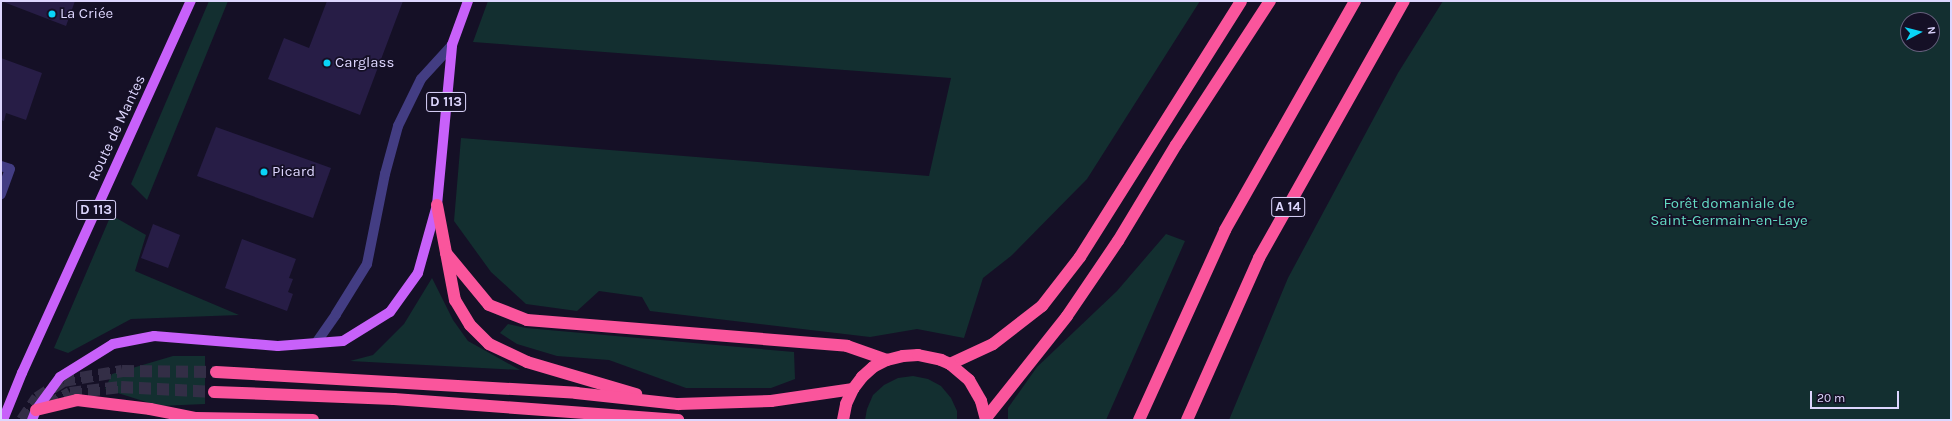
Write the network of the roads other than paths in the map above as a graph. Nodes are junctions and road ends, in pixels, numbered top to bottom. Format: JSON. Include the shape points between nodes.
{"nodes":[{"id":1,"x":191,"y":1,"type":"edge"},
{"id":2,"x":468,"y":1,"type":"edge"},
{"id":3,"x":1241,"y":1,"type":"edge"},
{"id":4,"x":1270,"y":1,"type":"edge"},
{"id":5,"x":1355,"y":1,"type":"edge"},
{"id":6,"x":1404,"y":1,"type":"edge"},
{"id":7,"x":452,"y":46,"type":"junction"},
{"id":8,"x":1,"y":166,"type":"edge"},
{"id":9,"x":1,"y":194,"type":"edge"},
{"id":10,"x":437,"y":205,"type":"junction"},
{"id":11,"x":446,"y":253,"type":"junction"},
{"id":12,"x":316,"y":343,"type":"junction"},
{"id":13,"x":887,"y":360,"type":"junction"},
{"id":14,"x":950,"y":364,"type":"junction"},
{"id":15,"x":216,"y":372,"type":"tunnel mouth"},
{"id":16,"x":853,"y":389,"type":"junction"},
{"id":17,"x":214,"y":392,"type":"tunnel mouth"},
{"id":18,"x":660,"y":401,"type":"junction"},
{"id":19,"x":34,"y":415,"type":"edge"},
{"id":20,"x":267,"y":419,"type":"edge"},
{"id":21,"x":986,"y":419,"type":"edge"},
{"id":22,"x":3,"y":420,"type":"edge"},
{"id":23,"x":312,"y":420,"type":"edge"},
{"id":24,"x":678,"y":420,"type":"edge"},
{"id":25,"x":843,"y":420,"type":"edge"},
{"id":26,"x":1139,"y":420,"type":"edge"},
{"id":27,"x":1187,"y":420,"type":"edge"}],
"edges":[{"from":1,"to":22,"type":"main road","name":"Route de Mantes","number":"D 113"},
{"from":2,"to":7,"type":"main road","number":"D 113"},
{"from":3,"to":14,"type":"highway","via":[[1080,257],[1042,306],[993,344]]},
{"from":4,"to":21,"type":"highway","via":[[1176,145],[1118,241],[1071,309]]},
{"from":5,"to":26,"type":"highway","via":[[1225,230]]},
{"from":6,"to":27,"type":"highway","number":"A 14","via":[[1259,258]]},
{"from":7,"to":10,"type":"main road","number":"D 113"},
{"from":7,"to":12,"type":"lane","via":[[421,79],[398,126],[385,174],[367,264]]},
{"from":8,"to":9,"type":"lane","via":[[10,169]]},
{"from":10,"to":11,"type":"highway"},
{"from":10,"to":12,"type":"main road","number":"D 113","via":[[418,273],[390,312],[343,341]]},
{"from":11,"to":13,"type":"highway","via":[[489,305],[527,320],[847,346]]},
{"from":11,"to":18,"type":"highway","via":[[455,300],[470,325],[489,344],[527,362]]},
{"from":12,"to":19,"type":"main road","number":"D 113","via":[[278,346],[154,336],[113,344],[60,377]]},
{"from":13,"to":14,"type":"highway","via":[[918,355],[930,356]]},
{"from":13,"to":16,"type":"highway","via":[[868,372]]},
{"from":14,"to":21,"type":"highway","via":[[969,380],[981,401]]},
{"from":15,"to":18,"type":"highway","via":[[576,393]]},
{"from":16,"to":18,"type":"highway","via":[[771,401],[678,404]]},
{"from":16,"to":25,"type":"highway","via":[[846,404]]},
{"from":17,"to":24,"type":"highway","via":[[394,399]]},
{"from":19,"to":20,"type":"highway","via":[[77,400],[150,409],[196,418]]},
{"from":20,"to":23,"type":"highway"}]}
